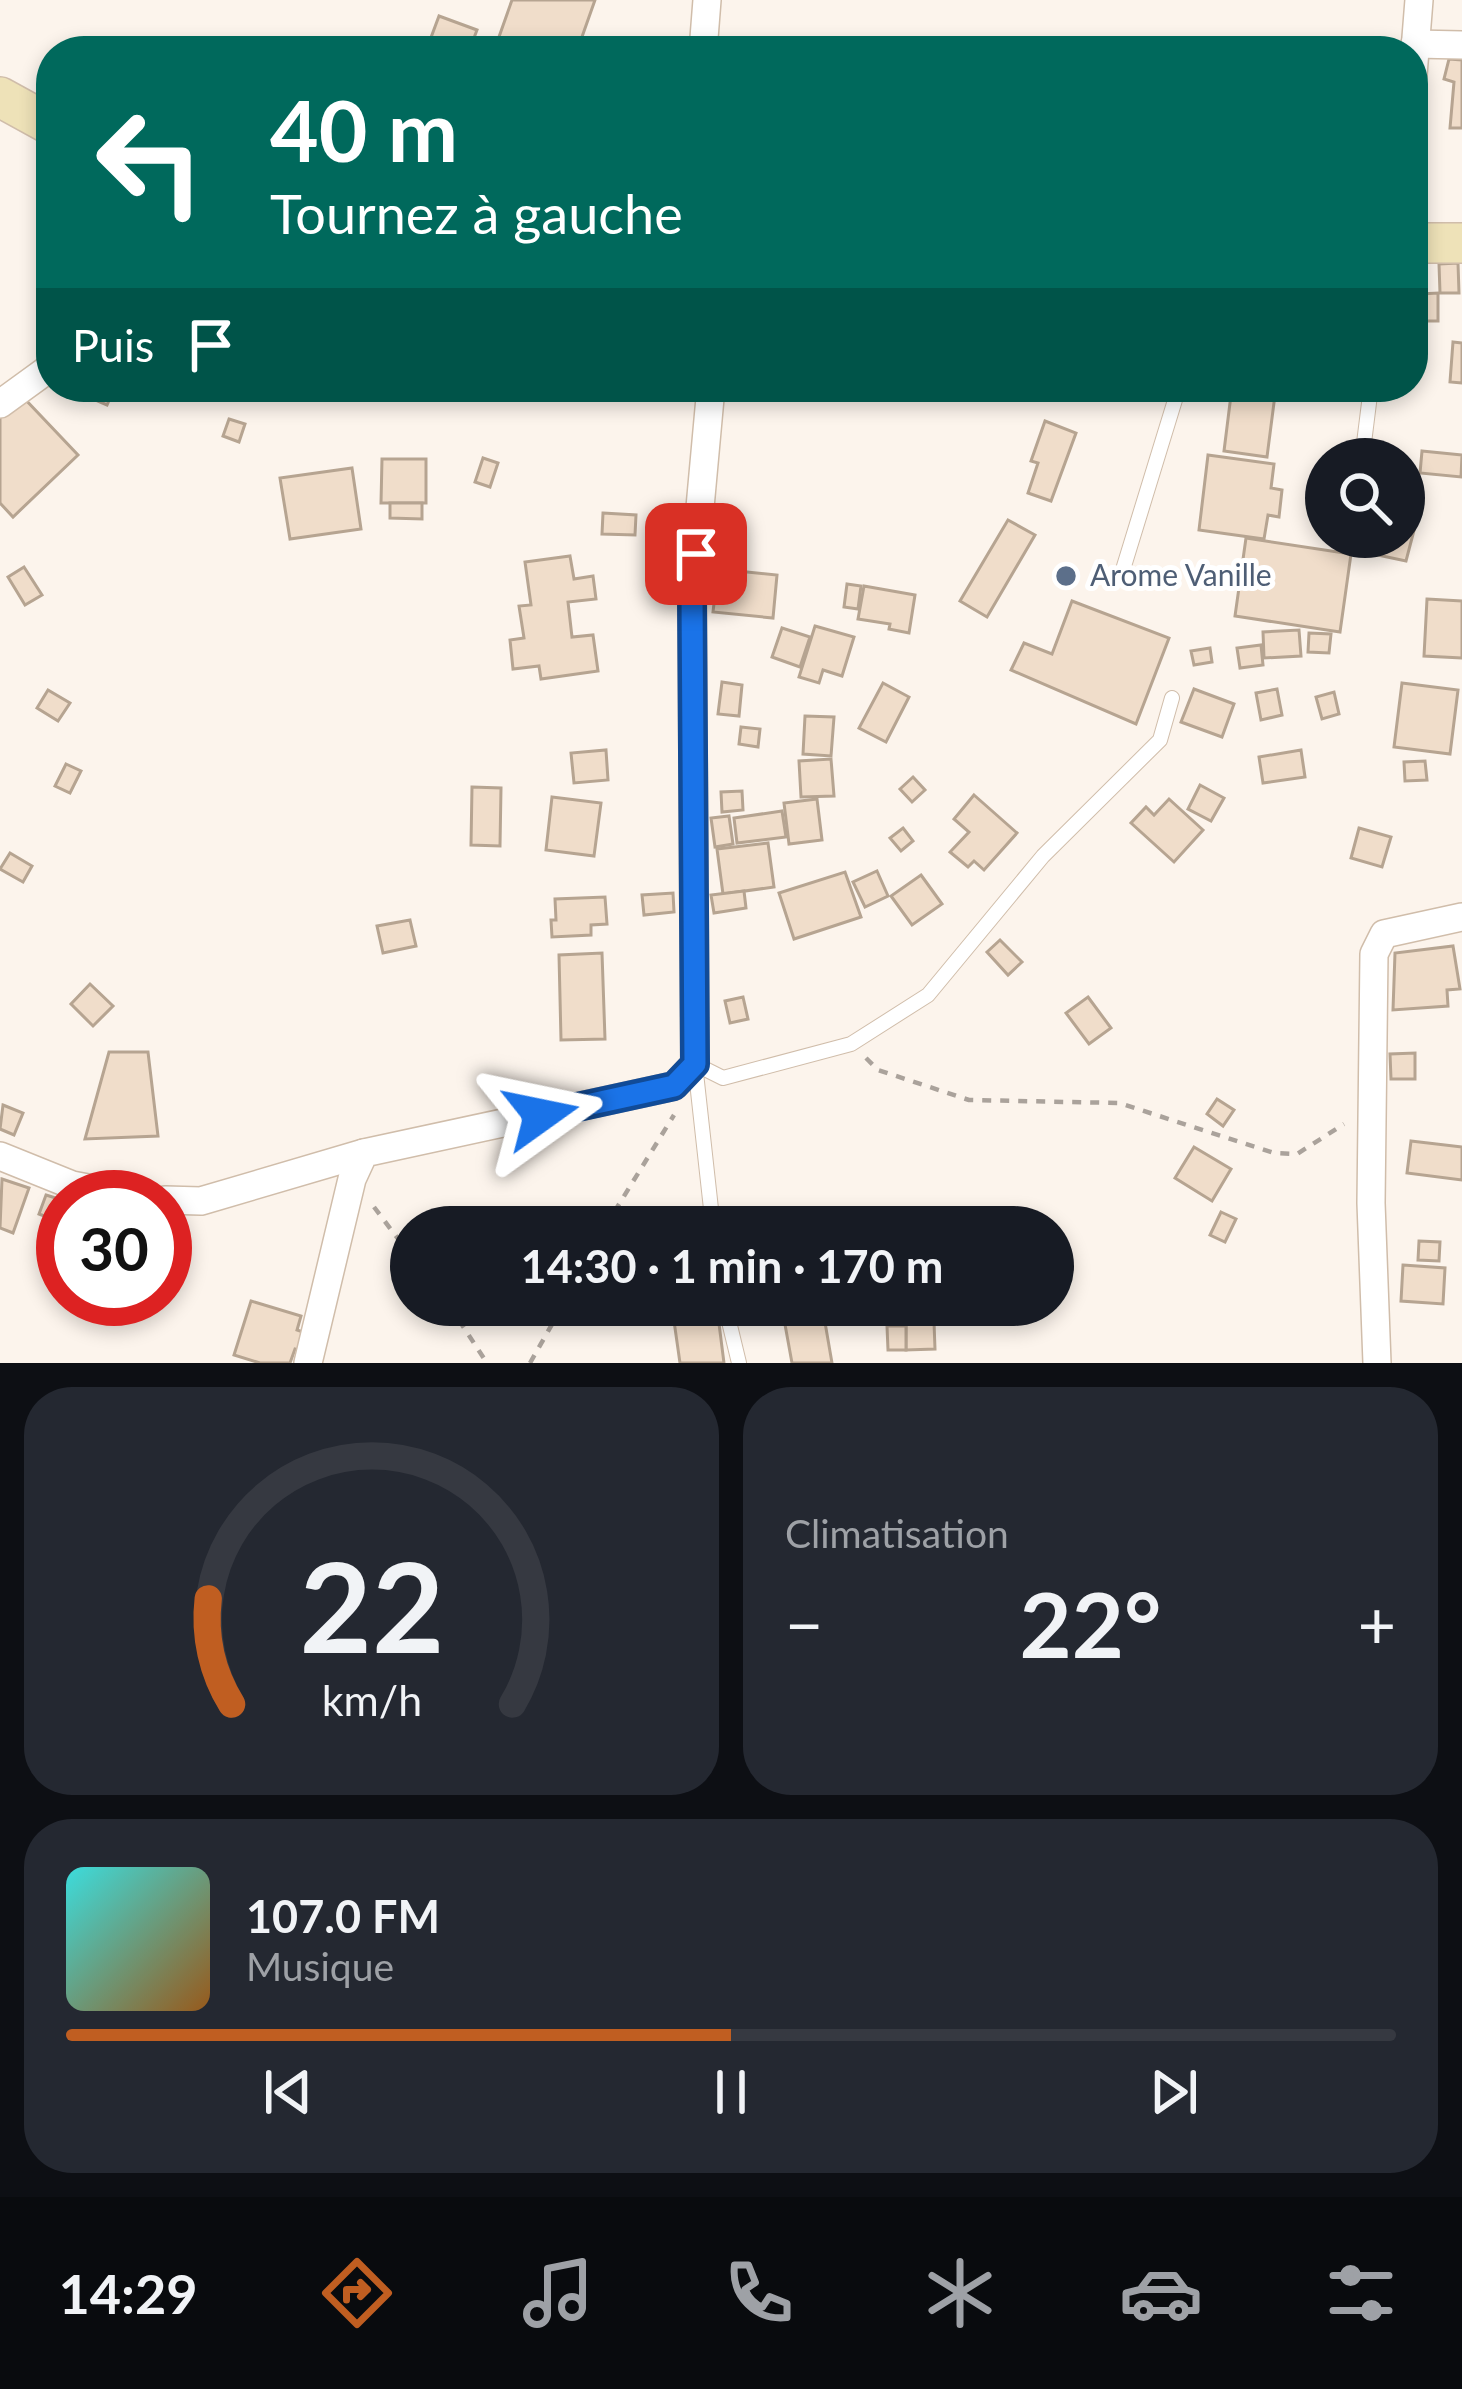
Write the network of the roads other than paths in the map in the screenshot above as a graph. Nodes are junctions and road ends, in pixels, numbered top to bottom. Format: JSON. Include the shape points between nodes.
{"nodes":[{"id":1,"x":707,"y":0,"type":"edge"},
{"id":2,"x":1419,"y":0,"type":"edge"},
{"id":3,"x":704,"y":36,"type":"edge"},
{"id":4,"x":1416,"y":36,"type":"edge"},
{"id":5,"x":1428,"y":44,"type":"edge"},
{"id":6,"x":1462,"y":45,"type":"edge"},
{"id":7,"x":0,"y":98,"type":"edge"},
{"id":8,"x":36,"y":117,"type":"edge"},
{"id":9,"x":1428,"y":243,"type":"edge"},
{"id":10,"x":1462,"y":243,"type":"edge"},
{"id":11,"x":36,"y":378,"type":"edge"},
{"id":12,"x":710,"y":402,"type":"edge"},
{"id":13,"x":1174,"y":402,"type":"edge"},
{"id":14,"x":1369,"y":402,"type":"edge"},
{"id":15,"x":0,"y":404,"type":"edge"},
{"id":16,"x":1365,"y":438,"type":"edge"},
{"id":17,"x":1121,"y":576,"type":"dead end"},
{"id":18,"x":1172,"y":698,"type":"dead end"},
{"id":19,"x":1462,"y":916,"type":"edge"},
{"id":20,"x":695,"y":1064,"type":"junction"},
{"id":21,"x":0,"y":1156,"type":"edge"},
{"id":22,"x":358,"y":1166,"type":"junction"},
{"id":23,"x":36,"y":1171,"type":"edge"},
{"id":24,"x":192,"y":1201,"type":"edge"},
{"id":25,"x":711,"y":1206,"type":"edge"},
{"id":26,"x":730,"y":1326,"type":"edge"},
{"id":27,"x":308,"y":1363,"type":"edge"},
{"id":28,"x":739,"y":1363,"type":"edge"},
{"id":29,"x":1377,"y":1363,"type":"edge"}],
"edges":[{"from":1,"to":3,"type":"street"},
{"from":2,"to":4,"type":"street"},
{"from":5,"to":6,"type":"street"},
{"from":7,"to":8,"type":"main road"},
{"from":9,"to":10,"type":"main road"},
{"from":11,"to":15,"type":"street"},
{"from":12,"to":20,"type":"street","via":[[692,595]]},
{"from":13,"to":17,"type":"lane"},
{"from":14,"to":16,"type":"lane"},
{"from":18,"to":20,"type":"lane","via":[[1160,740],[1043,856],[928,995],[851,1044],[723,1078]]},
{"from":19,"to":29,"type":"street","via":[[1384,934],[1374,954]]},
{"from":20,"to":22,"type":"street","via":[[674,1086]]},
{"from":20,"to":25,"type":"lane"},
{"from":21,"to":23,"type":"street"},
{"from":22,"to":24,"type":"street"},
{"from":22,"to":27,"type":"street"},
{"from":26,"to":28,"type":"lane"}]}
